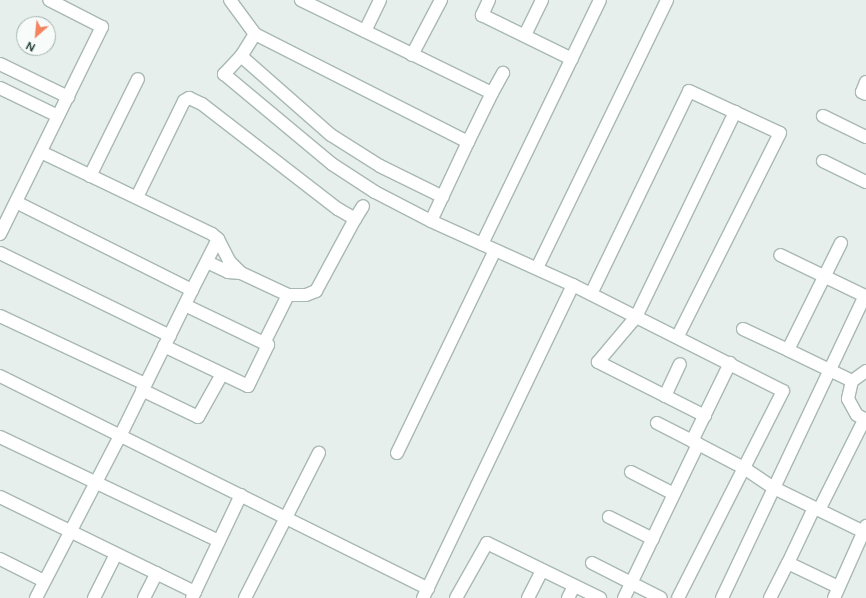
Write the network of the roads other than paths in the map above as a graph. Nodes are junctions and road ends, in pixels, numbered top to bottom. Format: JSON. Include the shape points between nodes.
{"nodes":[{"id":1,"x":49,"y":0,"type":"edge"},
{"id":2,"x":230,"y":0,"type":"edge"},
{"id":3,"x":301,"y":0,"type":"edge"},
{"id":4,"x":380,"y":0,"type":"edge"},
{"id":5,"x":441,"y":0,"type":"edge"},
{"id":6,"x":489,"y":0,"type":"edge"},
{"id":7,"x":542,"y":0,"type":"edge"},
{"id":8,"x":600,"y":0,"type":"edge"},
{"id":9,"x":667,"y":0,"type":"edge"},
{"id":10,"x":314,"y":3,"type":"edge"},
{"id":11,"x":365,"y":31,"type":"junction"},
{"id":12,"x":255,"y":34,"type":"junction"},
{"id":13,"x":525,"y":35,"type":"junction"},
{"id":14,"x":412,"y":55,"type":"junction"},
{"id":15,"x":241,"y":56,"type":"junction"},
{"id":16,"x":572,"y":59,"type":"junction"},
{"id":17,"x":0,"y":64,"type":"edge"},
{"id":18,"x":503,"y":73,"type":"dead end"},
{"id":19,"x":138,"y":79,"type":"dead end"},
{"id":20,"x":866,"y":82,"type":"edge"},
{"id":21,"x":0,"y":88,"type":"edge"},
{"id":22,"x":492,"y":93,"type":"junction"},
{"id":23,"x":866,"y":94,"type":"edge"},
{"id":24,"x":68,"y":97,"type":"junction"},
{"id":25,"x":735,"y":112,"type":"junction"},
{"id":26,"x":58,"y":116,"type":"junction"},
{"id":27,"x":823,"y":116,"type":"dead end"},
{"id":28,"x":866,"y":137,"type":"edge"},
{"id":29,"x":468,"y":142,"type":"junction"},
{"id":30,"x":41,"y":152,"type":"junction"},
{"id":31,"x":823,"y":161,"type":"dead end"},
{"id":32,"x":90,"y":176,"type":"junction"},
{"id":33,"x":866,"y":182,"type":"edge"},
{"id":34,"x":442,"y":197,"type":"junction"},
{"id":35,"x":137,"y":198,"type":"junction"},
{"id":36,"x":16,"y":202,"type":"junction"},
{"id":37,"x":363,"y":206,"type":"dead end"},
{"id":38,"x":355,"y":219,"type":"junction"},
{"id":39,"x":431,"y":221,"type":"junction"},
{"id":40,"x":0,"y":234,"type":"edge"},
{"id":41,"x":218,"y":239,"type":"junction"},
{"id":42,"x":841,"y":243,"type":"dead end"},
{"id":43,"x":482,"y":244,"type":"junction"},
{"id":44,"x":496,"y":250,"type":"junction"},
{"id":45,"x":0,"y":253,"type":"edge"},
{"id":46,"x":780,"y":255,"type":"dead end"},
{"id":47,"x":207,"y":262,"type":"junction"},
{"id":48,"x":537,"y":268,"type":"junction"},
{"id":49,"x":241,"y":273,"type":"junction"},
{"id":50,"x":825,"y":276,"type":"junction"},
{"id":51,"x":573,"y":285,"type":"junction"},
{"id":52,"x":192,"y":290,"type":"junction"},
{"id":53,"x":591,"y":294,"type":"junction"},
{"id":54,"x":288,"y":295,"type":"junction"},
{"id":55,"x":185,"y":305,"type":"junction"},
{"id":56,"x":0,"y":316,"type":"edge"},
{"id":57,"x":636,"y":317,"type":"junction"},
{"id":58,"x":743,"y":329,"type":"dead end"},
{"id":59,"x":678,"y":336,"type":"junction"},
{"id":60,"x":167,"y":341,"type":"junction"},
{"id":61,"x":264,"y":343,"type":"junction"},
{"id":62,"x":788,"y":350,"type":"junction"},
{"id":63,"x":730,"y":363,"type":"junction"},
{"id":64,"x":680,"y":364,"type":"dead end"},
{"id":65,"x":830,"y":370,"type":"junction"},
{"id":66,"x":866,"y":371,"type":"edge"},
{"id":67,"x":222,"y":374,"type":"junction"},
{"id":68,"x":0,"y":376,"type":"edge"},
{"id":69,"x":852,"y":381,"type":"junction"},
{"id":70,"x":144,"y":387,"type":"junction"},
{"id":71,"x":665,"y":396,"type":"junction"},
{"id":72,"x":704,"y":416,"type":"junction"},
{"id":73,"x":865,"y":420,"type":"edge"},
{"id":74,"x":657,"y":423,"type":"dead end"},
{"id":75,"x":121,"y":434,"type":"junction"},
{"id":76,"x":0,"y":437,"type":"edge"},
{"id":77,"x":695,"y":443,"type":"junction"},
{"id":78,"x":319,"y":453,"type":"dead end"},
{"id":79,"x":397,"y":453,"type":"dead end"},
{"id":80,"x":744,"y":468,"type":"junction"},
{"id":81,"x":631,"y":472,"type":"dead end"},
{"id":82,"x":96,"y":482,"type":"junction"},
{"id":83,"x":772,"y":488,"type":"junction"},
{"id":84,"x":674,"y":494,"type":"junction"},
{"id":85,"x":241,"y":495,"type":"junction"},
{"id":86,"x":0,"y":497,"type":"edge"},
{"id":87,"x":816,"y":509,"type":"junction"},
{"id":88,"x":609,"y":517,"type":"dead end"},
{"id":89,"x":286,"y":518,"type":"junction"},
{"id":90,"x":865,"y":530,"type":"edge"},
{"id":91,"x":70,"y":531,"type":"junction"},
{"id":92,"x":653,"y":539,"type":"junction"},
{"id":93,"x":219,"y":541,"type":"junction"},
{"id":94,"x":116,"y":554,"type":"junction"},
{"id":95,"x":0,"y":559,"type":"edge"},
{"id":96,"x":592,"y":563,"type":"dead end"},
{"id":97,"x":788,"y":563,"type":"junction"},
{"id":98,"x":542,"y":570,"type":"junction"},
{"id":99,"x":157,"y":573,"type":"junction"},
{"id":100,"x":44,"y":581,"type":"junction"},
{"id":101,"x":631,"y":583,"type":"junction"},
{"id":102,"x":574,"y":586,"type":"junction"},
{"id":103,"x":836,"y":592,"type":"edge"},
{"id":104,"x":426,"y":593,"type":"edge"},
{"id":105,"x":194,"y":595,"type":"edge"},
{"id":106,"x":36,"y":598,"type":"edge"},
{"id":107,"x":94,"y":598,"type":"edge"},
{"id":108,"x":144,"y":598,"type":"edge"},
{"id":109,"x":245,"y":598,"type":"edge"},
{"id":110,"x":456,"y":598,"type":"edge"},
{"id":111,"x":528,"y":598,"type":"edge"},
{"id":112,"x":568,"y":598,"type":"edge"},
{"id":113,"x":600,"y":598,"type":"edge"},
{"id":114,"x":624,"y":598,"type":"edge"},
{"id":115,"x":661,"y":598,"type":"edge"},
{"id":116,"x":678,"y":598,"type":"edge"},
{"id":117,"x":722,"y":598,"type":"edge"},
{"id":118,"x":770,"y":598,"type":"edge"}],
"edges":[{"from":1,"to":24,"type":"street","via":[[102,27]]},
{"from":2,"to":12,"type":"street"},
{"from":3,"to":10,"type":"street"},
{"from":4,"to":11,"type":"street"},
{"from":5,"to":14,"type":"street"},
{"from":6,"to":13,"type":"street","via":[[482,15]]},
{"from":7,"to":13,"type":"street"},
{"from":8,"to":16,"type":"street"},
{"from":9,"to":48,"type":"street"},
{"from":10,"to":11,"type":"street"},
{"from":11,"to":14,"type":"street"},
{"from":12,"to":15,"type":"street"},
{"from":12,"to":29,"type":"street"},
{"from":13,"to":16,"type":"street"},
{"from":14,"to":22,"type":"street"},
{"from":15,"to":34,"type":"street","via":[[331,135],[380,166]]},
{"from":15,"to":39,"type":"street","via":[[224,74],[332,164],[375,192]]},
{"from":16,"to":43,"type":"street"},
{"from":17,"to":24,"type":"street"},
{"from":18,"to":22,"type":"street"},
{"from":19,"to":32,"type":"street"},
{"from":20,"to":23,"type":"street","via":[[862,92]]},
{"from":21,"to":26,"type":"street"},
{"from":22,"to":29,"type":"street"},
{"from":24,"to":26,"type":"street"},
{"from":25,"to":53,"type":"street","via":[[689,91]]},
{"from":25,"to":57,"type":"street"},
{"from":25,"to":59,"type":"street","via":[[780,134]]},
{"from":26,"to":30,"type":"street"},
{"from":27,"to":28,"type":"street"},
{"from":29,"to":34,"type":"street"},
{"from":30,"to":32,"type":"street"},
{"from":30,"to":36,"type":"street"},
{"from":31,"to":33,"type":"street"},
{"from":32,"to":35,"type":"street"},
{"from":34,"to":39,"type":"street"},
{"from":35,"to":38,"type":"street","via":[[184,101],[189,98],[202,104],[314,192]]},
{"from":35,"to":41,"type":"street"},
{"from":36,"to":40,"type":"street"},
{"from":36,"to":52,"type":"street"},
{"from":37,"to":38,"type":"street"},
{"from":38,"to":54,"type":"street","via":[[316,290],[306,295]]},
{"from":39,"to":43,"type":"street"},
{"from":41,"to":47,"type":"street"},
{"from":41,"to":49,"type":"street","via":[[229,260]]},
{"from":42,"to":50,"type":"street"},
{"from":43,"to":44,"type":"street"},
{"from":44,"to":48,"type":"street"},
{"from":44,"to":79,"type":"street"},
{"from":45,"to":60,"type":"street"},
{"from":46,"to":50,"type":"street"},
{"from":47,"to":49,"type":"street","via":[[228,272]]},
{"from":47,"to":52,"type":"street"},
{"from":48,"to":51,"type":"street"},
{"from":49,"to":54,"type":"street"},
{"from":50,"to":62,"type":"street"},
{"from":50,"to":65,"type":"street","via":[[865,296]]},
{"from":51,"to":53,"type":"street"},
{"from":51,"to":104,"type":"street"},
{"from":52,"to":55,"type":"street"},
{"from":53,"to":57,"type":"street"},
{"from":54,"to":61,"type":"street"},
{"from":55,"to":60,"type":"street"},
{"from":55,"to":61,"type":"street"},
{"from":56,"to":70,"type":"street"},
{"from":57,"to":59,"type":"street"},
{"from":57,"to":71,"type":"street","via":[[598,362]]},
{"from":58,"to":62,"type":"street"},
{"from":59,"to":63,"type":"street"},
{"from":60,"to":67,"type":"street"},
{"from":60,"to":70,"type":"street"},
{"from":61,"to":67,"type":"street","via":[[268,345],[248,386]]},
{"from":62,"to":65,"type":"street"},
{"from":63,"to":72,"type":"street"},
{"from":63,"to":80,"type":"street","via":[[783,391]]},
{"from":64,"to":71,"type":"street"},
{"from":65,"to":69,"type":"street"},
{"from":65,"to":83,"type":"street"},
{"from":66,"to":69,"type":"street"},
{"from":67,"to":70,"type":"street","via":[[198,417]]},
{"from":68,"to":75,"type":"street"},
{"from":69,"to":73,"type":"street","via":[[849,389],[850,403],[857,415]]},
{"from":70,"to":75,"type":"street"},
{"from":71,"to":72,"type":"street"},
{"from":72,"to":77,"type":"street"},
{"from":73,"to":87,"type":"street"},
{"from":74,"to":77,"type":"street"},
{"from":75,"to":82,"type":"street"},
{"from":75,"to":85,"type":"street"},
{"from":76,"to":82,"type":"street"},
{"from":77,"to":80,"type":"street"},
{"from":77,"to":84,"type":"street"},
{"from":78,"to":89,"type":"street"},
{"from":80,"to":83,"type":"street"},
{"from":80,"to":116,"type":"street"},
{"from":81,"to":84,"type":"street"},
{"from":82,"to":91,"type":"street"},
{"from":82,"to":93,"type":"street"},
{"from":83,"to":87,"type":"street"},
{"from":83,"to":117,"type":"street"},
{"from":84,"to":92,"type":"street"},
{"from":85,"to":89,"type":"street"},
{"from":85,"to":93,"type":"street"},
{"from":86,"to":91,"type":"street"},
{"from":87,"to":90,"type":"street"},
{"from":87,"to":97,"type":"street"},
{"from":88,"to":92,"type":"street"},
{"from":89,"to":104,"type":"street"},
{"from":89,"to":109,"type":"street"},
{"from":90,"to":103,"type":"street"},
{"from":91,"to":94,"type":"street"},
{"from":91,"to":100,"type":"street"},
{"from":92,"to":101,"type":"street"},
{"from":93,"to":105,"type":"street"},
{"from":94,"to":99,"type":"street"},
{"from":94,"to":107,"type":"street"},
{"from":95,"to":100,"type":"street"},
{"from":96,"to":101,"type":"street"},
{"from":97,"to":103,"type":"street"},
{"from":97,"to":118,"type":"street"},
{"from":98,"to":102,"type":"street"},
{"from":98,"to":110,"type":"street","via":[[487,542]]},
{"from":98,"to":111,"type":"street"},
{"from":99,"to":105,"type":"street"},
{"from":99,"to":108,"type":"street"},
{"from":100,"to":106,"type":"street"},
{"from":101,"to":114,"type":"street"},
{"from":101,"to":115,"type":"street"},
{"from":102,"to":112,"type":"street"},
{"from":102,"to":113,"type":"street"}]}
